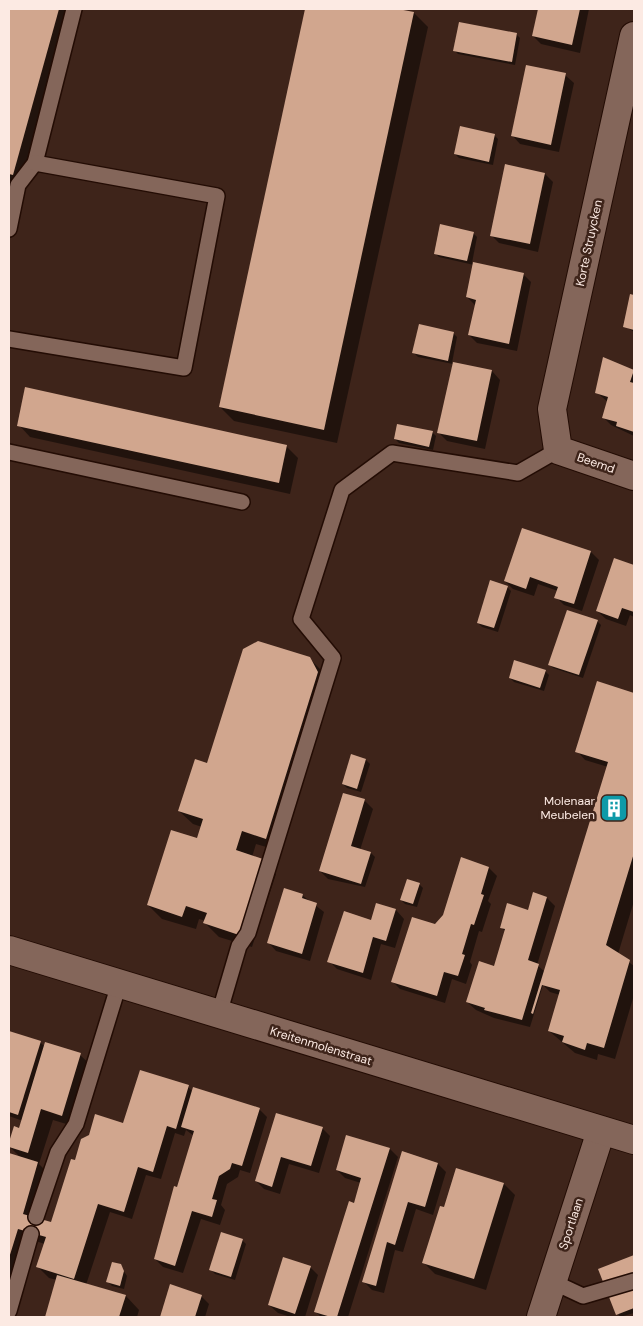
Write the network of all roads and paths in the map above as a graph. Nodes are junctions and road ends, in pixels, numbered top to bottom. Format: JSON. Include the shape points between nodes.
{"nodes":[{"id":1,"x":74,"y":9,"type":"edge"},
{"id":2,"x":634,"y":36,"type":"edge"},
{"id":3,"x":625,"y":122,"type":"edge"},
{"id":4,"x":35,"y":163,"type":"junction"},
{"id":5,"x":13,"y":183,"type":"edge"},
{"id":6,"x":9,"y":228,"type":"edge"},
{"id":7,"x":9,"y":339,"type":"edge"},
{"id":8,"x":558,"y":450,"type":"junction"},
{"id":9,"x":9,"y":452,"type":"edge"},
{"id":10,"x":634,"y":476,"type":"edge"},
{"id":11,"x":242,"y":502,"type":"dead end"},
{"id":12,"x":9,"y":950,"type":"edge"},
{"id":13,"x":119,"y":984,"type":"junction"},
{"id":14,"x":219,"y":1014,"type":"junction"},
{"id":15,"x":601,"y":1131,"type":"junction"},
{"id":16,"x":634,"y":1140,"type":"edge"},
{"id":17,"x":36,"y":1217,"type":"dead end"},
{"id":18,"x":31,"y":1234,"type":"dead end"},
{"id":19,"x":634,"y":1281,"type":"edge"},
{"id":20,"x":553,"y":1282,"type":"junction"},
{"id":21,"x":9,"y":1311,"type":"edge"},
{"id":22,"x":541,"y":1317,"type":"edge"}],
"edges":[{"from":1,"to":4,"type":"lane"},
{"from":2,"to":3,"type":"street","name":"Korte Struycken"},
{"from":3,"to":8,"type":"street","name":"Korte Struycken","via":[[552,409]]},
{"from":4,"to":5,"type":"lane"},
{"from":4,"to":7,"type":"lane","via":[[217,196],[184,368]]},
{"from":5,"to":6,"type":"lane"},
{"from":8,"to":10,"type":"street","name":"Beemd"},
{"from":8,"to":14,"type":"lane","via":[[518,473],[392,453],[342,490],[301,619],[333,658],[248,933],[239,946]]},
{"from":9,"to":11,"type":"lane"},
{"from":12,"to":13,"type":"street","name":"Kreitenmolenstraat"},
{"from":13,"to":14,"type":"street","name":"Kreitenmolenstraat"},
{"from":13,"to":17,"type":"lane","via":[[76,1124],[58,1152]]},
{"from":14,"to":15,"type":"street","name":"Kreitenmolenstraat"},
{"from":15,"to":16,"type":"street","name":"Kreitenmolenstraat"},
{"from":15,"to":20,"type":"street","name":"Sportlaan"},
{"from":18,"to":21,"type":"lane"},
{"from":19,"to":20,"type":"lane","via":[[583,1296]]},
{"from":20,"to":22,"type":"street","name":"Sportlaan"}]}
